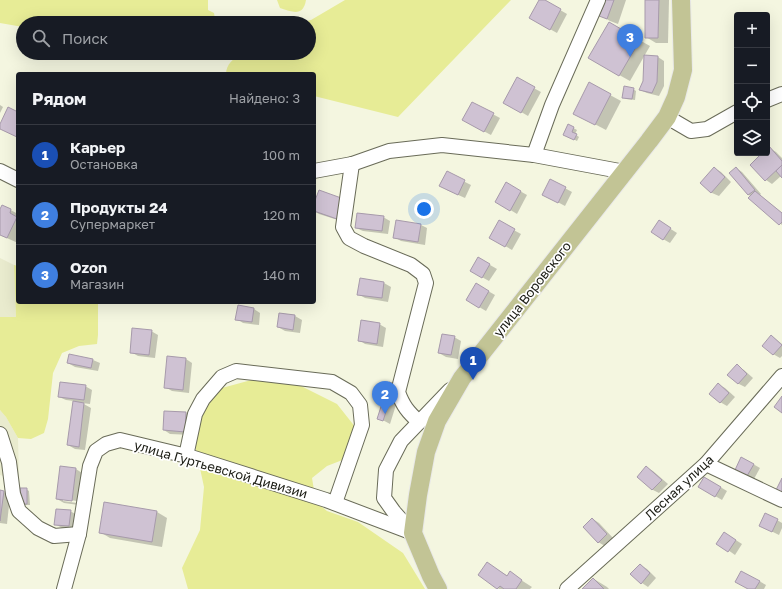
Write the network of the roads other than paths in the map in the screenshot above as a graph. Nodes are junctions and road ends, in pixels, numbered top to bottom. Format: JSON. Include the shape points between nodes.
{"nodes":[{"id":1,"x":598,"y":0,"type":"edge"},
{"id":2,"x":681,"y":0,"type":"edge"},
{"id":3,"x":782,"y":94,"type":"edge"},
{"id":4,"x":770,"y":99,"type":"edge"},
{"id":5,"x":734,"y":114,"type":"edge"},
{"id":6,"x":667,"y":117,"type":"junction"},
{"id":7,"x":534,"y":155,"type":"junction"},
{"id":8,"x":352,"y":164,"type":"junction"},
{"id":9,"x":0,"y":171,"type":"edge"},
{"id":10,"x":316,"y":171,"type":"edge"},
{"id":11,"x":625,"y":172,"type":"junction"},
{"id":12,"x":16,"y":179,"type":"edge"},
{"id":13,"x":782,"y":377,"type":"edge"},
{"id":14,"x":462,"y":378,"type":"junction"},
{"id":15,"x":419,"y":422,"type":"junction"},
{"id":16,"x":0,"y":434,"type":"edge"},
{"id":17,"x":186,"y":456,"type":"junction"},
{"id":18,"x":706,"y":464,"type":"junction"},
{"id":19,"x":782,"y":500,"type":"edge"},
{"id":20,"x":336,"y":503,"type":"junction"},
{"id":21,"x":413,"y":533,"type":"junction"},
{"id":22,"x":79,"y":534,"type":"junction"},
{"id":23,"x":64,"y":589,"type":"edge"},
{"id":24,"x":438,"y":589,"type":"edge"},
{"id":25,"x":567,"y":589,"type":"edge"}],
"edges":[{"from":1,"to":7,"type":"street","via":[[552,105]]},
{"from":2,"to":6,"type":"main road","name":"улица Воровского","via":[[683,70],[676,97]]},
{"from":3,"to":4,"type":"street"},
{"from":5,"to":6,"type":"street","via":[[707,129],[691,131]]},
{"from":6,"to":11,"type":"main road","name":"улица Воровского"},
{"from":7,"to":8,"type":"street","via":[[442,144],[388,152]]},
{"from":7,"to":11,"type":"street"},
{"from":8,"to":10,"type":"street"},
{"from":8,"to":15,"type":"street","via":[[343,227],[349,238],[411,265],[424,274],[426,283],[398,392],[402,404]]},
{"from":9,"to":12,"type":"street"},
{"from":11,"to":14,"type":"main road","name":"улица Воровского"},
{"from":13,"to":18,"type":"street","name":"Лесная улица"},
{"from":14,"to":15,"type":"street"},
{"from":14,"to":21,"type":"main road","name":"улица Воровского","via":[[437,421],[426,452]]},
{"from":15,"to":21,"type":"street","via":[[401,441],[386,470],[384,498]]},
{"from":16,"to":22,"type":"street","via":[[9,462],[12,494],[19,511],[38,528],[54,536]]},
{"from":17,"to":20,"type":"street","name":"улица Гуртьевской Дивизии"},
{"from":17,"to":20,"type":"street","via":[[195,414],[222,377],[236,371],[332,382],[352,393],[360,406],[362,425]]},
{"from":17,"to":22,"type":"street","name":"улица Гуртьевской Дивизии","via":[[120,440],[106,444],[96,451],[90,466]]},
{"from":18,"to":19,"type":"street"},
{"from":18,"to":25,"type":"street","name":"Лесная улица"},
{"from":20,"to":21,"type":"street","name":"улица Гуртьевской Дивизии"},
{"from":21,"to":24,"type":"main road","name":"улица Воровского","via":[[430,576]]},
{"from":22,"to":23,"type":"street","name":"улица Гуртьевской Дивизии"}]}
